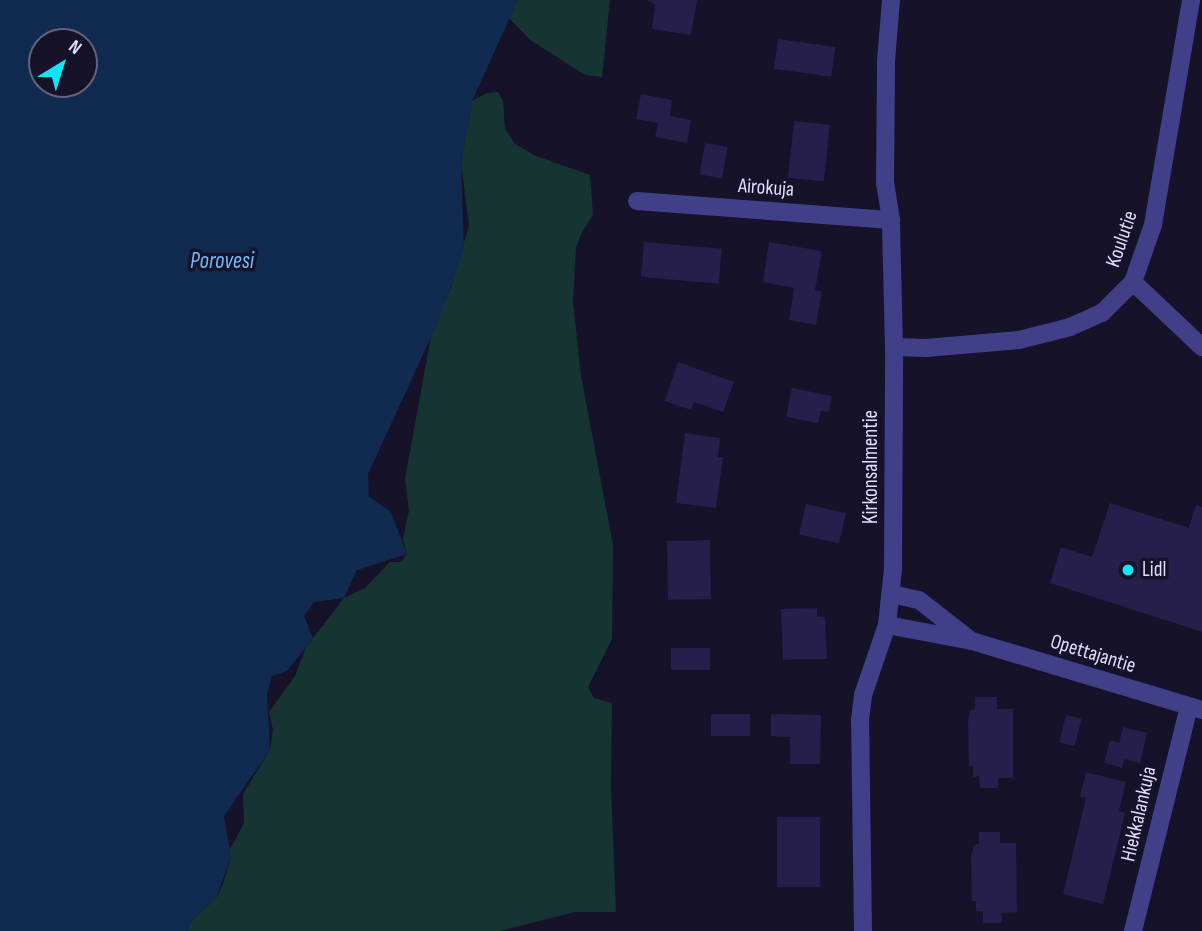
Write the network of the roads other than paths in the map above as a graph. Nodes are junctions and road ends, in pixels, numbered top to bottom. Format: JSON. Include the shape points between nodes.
{"nodes":[{"id":1,"x":891,"y":0,"type":"edge"},
{"id":2,"x":1191,"y":0,"type":"edge"},
{"id":3,"x":637,"y":201,"type":"dead end"},
{"id":4,"x":891,"y":220,"type":"junction"},
{"id":5,"x":1133,"y":282,"type":"junction"},
{"id":6,"x":894,"y":347,"type":"junction"},
{"id":7,"x":1202,"y":347,"type":"edge"},
{"id":8,"x":892,"y":594,"type":"junction"},
{"id":9,"x":887,"y":625,"type":"junction"},
{"id":10,"x":972,"y":641,"type":"junction"},
{"id":11,"x":1195,"y":708,"type":"edge"},
{"id":12,"x":863,"y":931,"type":"edge"},
{"id":13,"x":1133,"y":931,"type":"edge"}],
"edges":[{"from":1,"to":4,"type":"street","name":"Kirkonsalmentie","via":[[885,183]]},
{"from":2,"to":5,"type":"street","name":"Koulutie","via":[[1153,225]]},
{"from":3,"to":4,"type":"street","name":"Airokuja"},
{"from":4,"to":6,"type":"street","name":"Kirkonsalmentie"},
{"from":5,"to":6,"type":"street","name":"Koulutie","via":[[1102,313],[1070,327],[1019,340]]},
{"from":5,"to":7,"type":"street"},
{"from":6,"to":8,"type":"street","name":"Kirkonsalmentie"},
{"from":8,"to":9,"type":"street","name":"Kirkonsalmentie"},
{"from":8,"to":10,"type":"street","name":"Opettajantie","via":[[919,600]]},
{"from":9,"to":10,"type":"street","name":"Opettajantie"},
{"from":9,"to":12,"type":"street","name":"Kirkonsalmentie","via":[[863,695],[860,720]]},
{"from":10,"to":11,"type":"street","name":"Opettajantie"},
{"from":11,"to":13,"type":"street","name":"Hiekkalankuja"}]}
